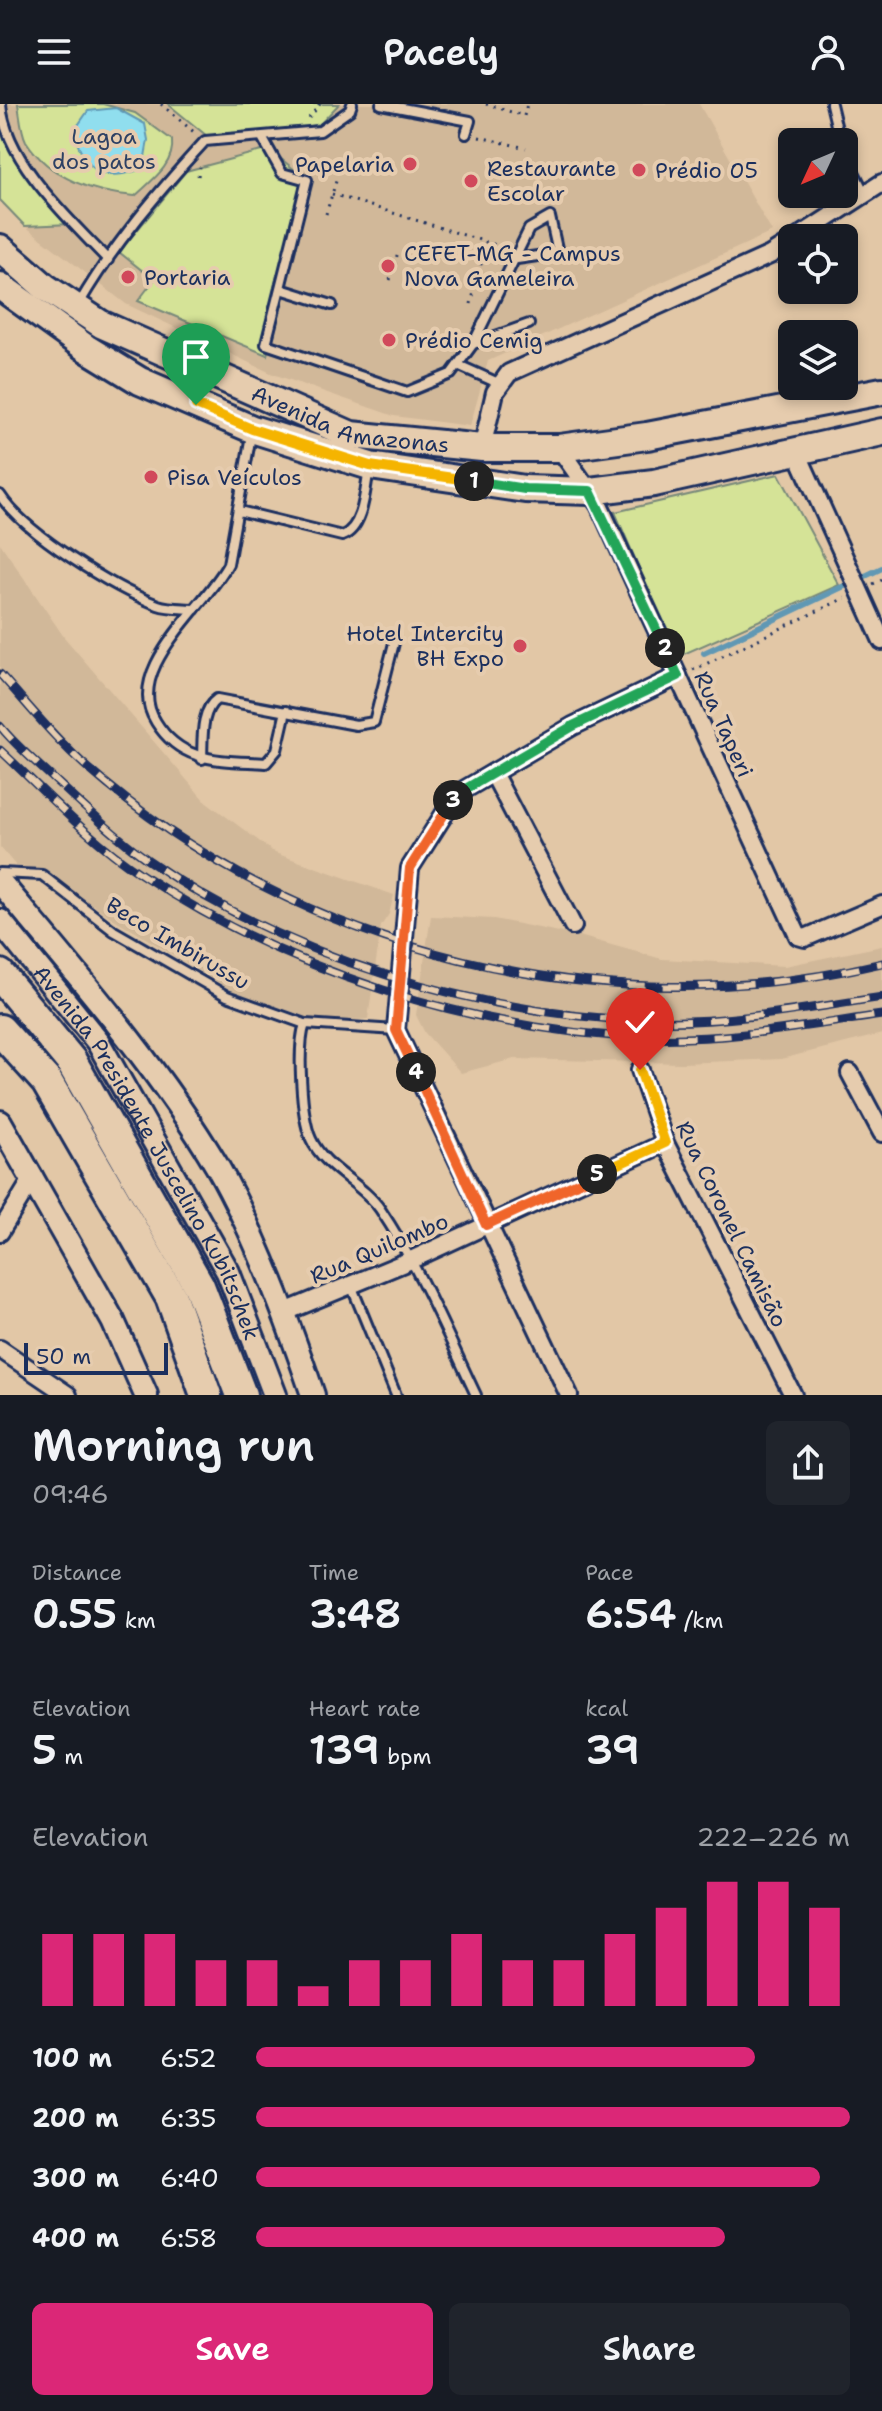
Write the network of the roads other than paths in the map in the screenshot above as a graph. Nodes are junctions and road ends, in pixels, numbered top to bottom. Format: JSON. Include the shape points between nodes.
{"nodes":[{"id":1,"x":1,"y":104,"type":"edge"},
{"id":2,"x":352,"y":104,"type":"edge"},
{"id":3,"x":381,"y":104,"type":"edge"},
{"id":4,"x":831,"y":104,"type":"edge"},
{"id":5,"x":837,"y":128,"type":"edge"},
{"id":6,"x":466,"y":134,"type":"dead end"},
{"id":7,"x":263,"y":139,"type":"junction"},
{"id":8,"x":858,"y":180,"type":"edge"},
{"id":9,"x":882,"y":183,"type":"edge"},
{"id":10,"x":865,"y":194,"type":"junction"},
{"id":11,"x":819,"y":224,"type":"edge"},
{"id":12,"x":0,"y":248,"type":"edge"},
{"id":13,"x":778,"y":250,"type":"edge"},
{"id":14,"x":517,"y":259,"type":"junction"},
{"id":15,"x":108,"y":260,"type":"junction"},
{"id":16,"x":0,"y":286,"type":"edge"},
{"id":17,"x":281,"y":289,"type":"junction"},
{"id":18,"x":332,"y":305,"type":"dead end"},
{"id":19,"x":76,"y":308,"type":"junction"},
{"id":20,"x":529,"y":324,"type":"dead end"},
{"id":21,"x":473,"y":344,"type":"junction"},
{"id":22,"x":458,"y":365,"type":"junction"},
{"id":23,"x":498,"y":383,"type":"junction"},
{"id":24,"x":882,"y":391,"type":"edge"},
{"id":25,"x":252,"y":429,"type":"junction"},
{"id":26,"x":882,"y":432,"type":"edge"},
{"id":27,"x":482,"y":448,"type":"junction"},
{"id":28,"x":559,"y":448,"type":"junction"},
{"id":29,"x":796,"y":450,"type":"junction"},
{"id":30,"x":370,"y":466,"type":"junction"},
{"id":31,"x":590,"y":491,"type":"junction"},
{"id":32,"x":0,"y":495,"type":"edge"},
{"id":33,"x":239,"y":511,"type":"junction"},
{"id":34,"x":195,"y":609,"type":"junction"},
{"id":35,"x":395,"y":639,"type":"dead end"},
{"id":36,"x":882,"y":641,"type":"edge"},
{"id":37,"x":678,"y":676,"type":"junction"},
{"id":38,"x":286,"y":711,"type":"junction"},
{"id":39,"x":202,"y":759,"type":"junction"},
{"id":40,"x":493,"y":773,"type":"junction"},
{"id":41,"x":0,"y":873,"type":"edge"},
{"id":42,"x":0,"y":882,"type":"edge"},
{"id":43,"x":882,"y":905,"type":"edge"},
{"id":44,"x":0,"y":921,"type":"edge"},
{"id":45,"x":573,"y":926,"type":"dead end"},
{"id":46,"x":0,"y":975,"type":"edge"},
{"id":47,"x":305,"y":1024,"type":"junction"},
{"id":48,"x":0,"y":1030,"type":"edge"},
{"id":49,"x":396,"y":1030,"type":"junction"},
{"id":50,"x":640,"y":1070,"type":"dead end"},
{"id":51,"x":850,"y":1073,"type":"dead end"},
{"id":52,"x":0,"y":1122,"type":"edge"},
{"id":53,"x":882,"y":1133,"type":"edge"},
{"id":54,"x":665,"y":1143,"type":"junction"},
{"id":55,"x":34,"y":1176,"type":"junction"},
{"id":56,"x":486,"y":1225,"type":"junction"},
{"id":57,"x":0,"y":1232,"type":"edge"},
{"id":58,"x":411,"y":1260,"type":"junction"},
{"id":59,"x":351,"y":1283,"type":"junction"},
{"id":60,"x":285,"y":1312,"type":"junction"},
{"id":61,"x":0,"y":1349,"type":"edge"},
{"id":62,"x":68,"y":1395,"type":"edge"},
{"id":63,"x":146,"y":1395,"type":"edge"},
{"id":64,"x":206,"y":1395,"type":"edge"},
{"id":65,"x":241,"y":1395,"type":"edge"},
{"id":66,"x":275,"y":1395,"type":"edge"},
{"id":67,"x":313,"y":1395,"type":"edge"},
{"id":68,"x":396,"y":1395,"type":"edge"},
{"id":69,"x":476,"y":1395,"type":"edge"},
{"id":70,"x":569,"y":1395,"type":"edge"},
{"id":71,"x":793,"y":1395,"type":"edge"}],
"edges":[{"from":1,"to":15,"type":"lane","via":[[15,150]]},
{"from":2,"to":7,"type":"lane","via":[[320,131]]},
{"from":3,"to":6,"type":"lane","via":[[470,121]]},
{"from":4,"to":5,"type":"lane"},
{"from":7,"to":15,"type":"lane","via":[[205,141]]},
{"from":7,"to":17,"type":"lane","via":[[282,173],[307,180]]},
{"from":8,"to":10,"type":"lane"},
{"from":9,"to":10,"type":"street"},
{"from":10,"to":11,"type":"street"},
{"from":12,"to":19,"type":"main road","name":"Avenida Amazonas"},
{"from":13,"to":23,"type":"street","via":[[509,373]]},
{"from":14,"to":14,"type":"lane","via":[[558,253],[550,217],[529,229]]},
{"from":14,"to":21,"type":"lane"},
{"from":15,"to":19,"type":"lane"},
{"from":16,"to":25,"type":"main road","name":"Avenida Amazonas","via":[[140,381]]},
{"from":17,"to":18,"type":"lane"},
{"from":17,"to":22,"type":"lane","via":[[266,344],[407,392],[451,374]]},
{"from":19,"to":27,"type":"main road","name":"Avenida Amazonas","via":[[351,435]]},
{"from":20,"to":21,"type":"lane"},
{"from":21,"to":22,"type":"lane"},
{"from":22,"to":23,"type":"lane"},
{"from":23,"to":27,"type":"street"},
{"from":24,"to":28,"type":"main road","name":"Avenida Amazonas"},
{"from":25,"to":30,"type":"main road","name":"Avenida Amazonas"},
{"from":25,"to":33,"type":"lane"},
{"from":26,"to":29,"type":"main road","name":"Avenida Amazonas"},
{"from":27,"to":28,"type":"main road","name":"Avenida Amazonas"},
{"from":28,"to":31,"type":"street","name":"Rua Taperi"},
{"from":29,"to":31,"type":"main road","name":"Avenida Amazonas","via":[[654,483]]},
{"from":29,"to":36,"type":"street"},
{"from":30,"to":31,"type":"main road","name":"Avenida Amazonas","via":[[525,489]]},
{"from":30,"to":33,"type":"lane","via":[[351,533],[342,536]]},
{"from":31,"to":37,"type":"street","name":"Rua Taperi"},
{"from":32,"to":34,"type":"lane","via":[[20,522],[126,590],[162,607]]},
{"from":33,"to":34,"type":"lane","via":[[228,564]]},
{"from":34,"to":39,"type":"lane","via":[[153,667],[145,690],[149,712],[162,732],[184,753]]},
{"from":35,"to":38,"type":"lane","via":[[374,722],[356,725]]},
{"from":37,"to":40,"type":"street","via":[[573,726]]},
{"from":37,"to":43,"type":"street","name":"Rua Taperi","via":[[798,936],[805,938]]},
{"from":38,"to":39,"type":"lane","via":[[277,750],[266,763]]},
{"from":38,"to":39,"type":"lane","via":[[217,699],[205,714]]},
{"from":40,"to":45,"type":"street"},
{"from":40,"to":49,"type":"street","via":[[457,794],[410,868]]},
{"from":41,"to":47,"type":"lane","name":"Beco Imbirussu","via":[[42,875],[114,931],[227,996]]},
{"from":42,"to":60,"type":"street","via":[[116,1021],[217,1167]]},
{"from":44,"to":66,"type":"street","name":"Avenida Presidente Juscelino Kubitschek","via":[[98,1042],[228,1272]]},
{"from":46,"to":65,"type":"highway","name":"Avenida Presidente Juscelino Kubitschek","via":[[71,1061],[199,1286]]},
{"from":47,"to":49,"type":"lane","name":"Beco Imbirussu"},
{"from":47,"to":58,"type":"lane","via":[[299,1040],[311,1138],[378,1206]]},
{"from":48,"to":64,"type":"highway","via":[[47,1082],[171,1297]]},
{"from":49,"to":56,"type":"street"},
{"from":50,"to":54,"type":"street","name":"Rua Coronel Camisão"},
{"from":51,"to":53,"type":"street"},
{"from":52,"to":55,"type":"street"},
{"from":54,"to":56,"type":"street","name":"Rua Quilombo"},
{"from":54,"to":71,"type":"street","name":"Rua Coronel Camisão"},
{"from":55,"to":57,"type":"street"},
{"from":55,"to":63,"type":"street","via":[[113,1321]]},
{"from":56,"to":58,"type":"street","name":"Rua Quilombo"},
{"from":56,"to":70,"type":"street"},
{"from":58,"to":59,"type":"street","name":"Rua Quilombo"},
{"from":58,"to":69,"type":"lane"},
{"from":59,"to":60,"type":"street","name":"Rua Quilombo"},
{"from":59,"to":68,"type":"lane"},
{"from":60,"to":67,"type":"street"},
{"from":61,"to":62,"type":"street"}]}
